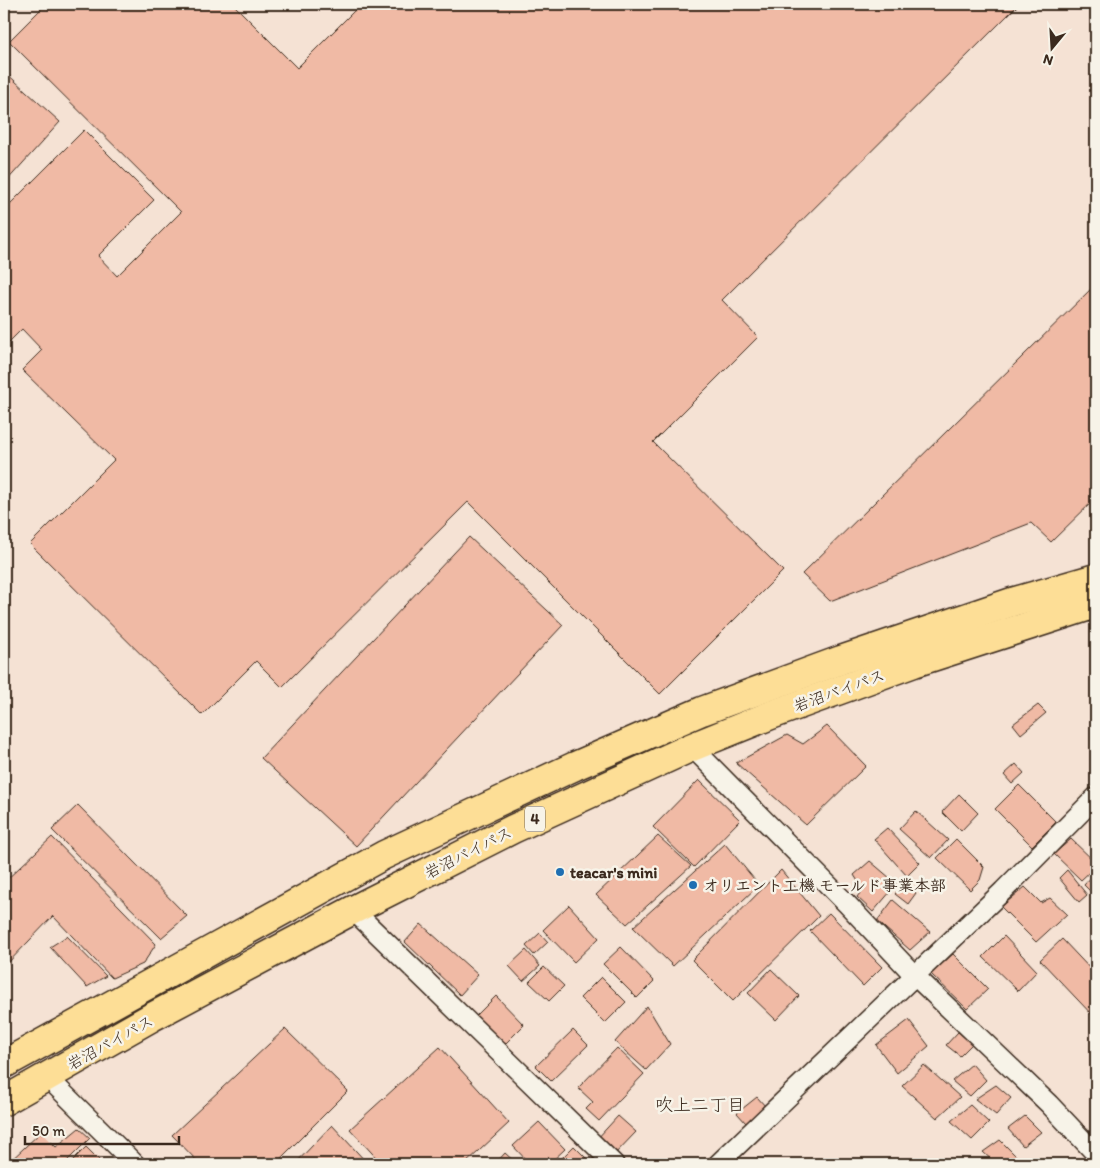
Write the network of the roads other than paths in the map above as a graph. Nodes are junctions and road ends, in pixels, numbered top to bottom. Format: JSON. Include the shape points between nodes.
{"nodes":[{"id":1,"x":1096,"y":578,"type":"edge"},
{"id":2,"x":1096,"y":604,"type":"edge"},
{"id":3,"x":692,"y":747,"type":"junction"},
{"id":4,"x":1096,"y":798,"type":"edge"},
{"id":5,"x":353,"y":910,"type":"junction"},
{"id":6,"x":914,"y":975,"type":"junction"},
{"id":7,"x":4,"y":1064,"type":"edge"},
{"id":8,"x":47,"y":1077,"type":"junction"},
{"id":9,"x":4,"y":1101,"type":"edge"},
{"id":10,"x":1096,"y":1154,"type":"edge"},
{"id":11,"x":135,"y":1164,"type":"edge"},
{"id":12,"x":614,"y":1164,"type":"edge"},
{"id":13,"x":718,"y":1164,"type":"edge"}],
"edges":[{"from":1,"to":7,"type":"highway","name":"岩沼バイパス","number":"4","via":[[1012,602],[702,710],[575,766],[384,855]]},
{"from":2,"to":3,"type":"highway","name":"岩沼バイパス","number":"4","via":[[914,663]]},
{"from":3,"to":5,"type":"highway","name":"岩沼バイパス","number":"4","via":[[513,829]]},
{"from":3,"to":6,"type":"street"},
{"from":4,"to":6,"type":"street"},
{"from":5,"to":8,"type":"highway","name":"岩沼バイパス","number":"4"},
{"from":5,"to":12,"type":"street"},
{"from":6,"to":10,"type":"street","via":[[1049,1104]]},
{"from":6,"to":13,"type":"street"},
{"from":8,"to":9,"type":"highway","name":"岩沼バイパス","number":"4"},
{"from":8,"to":11,"type":"street"}]}
